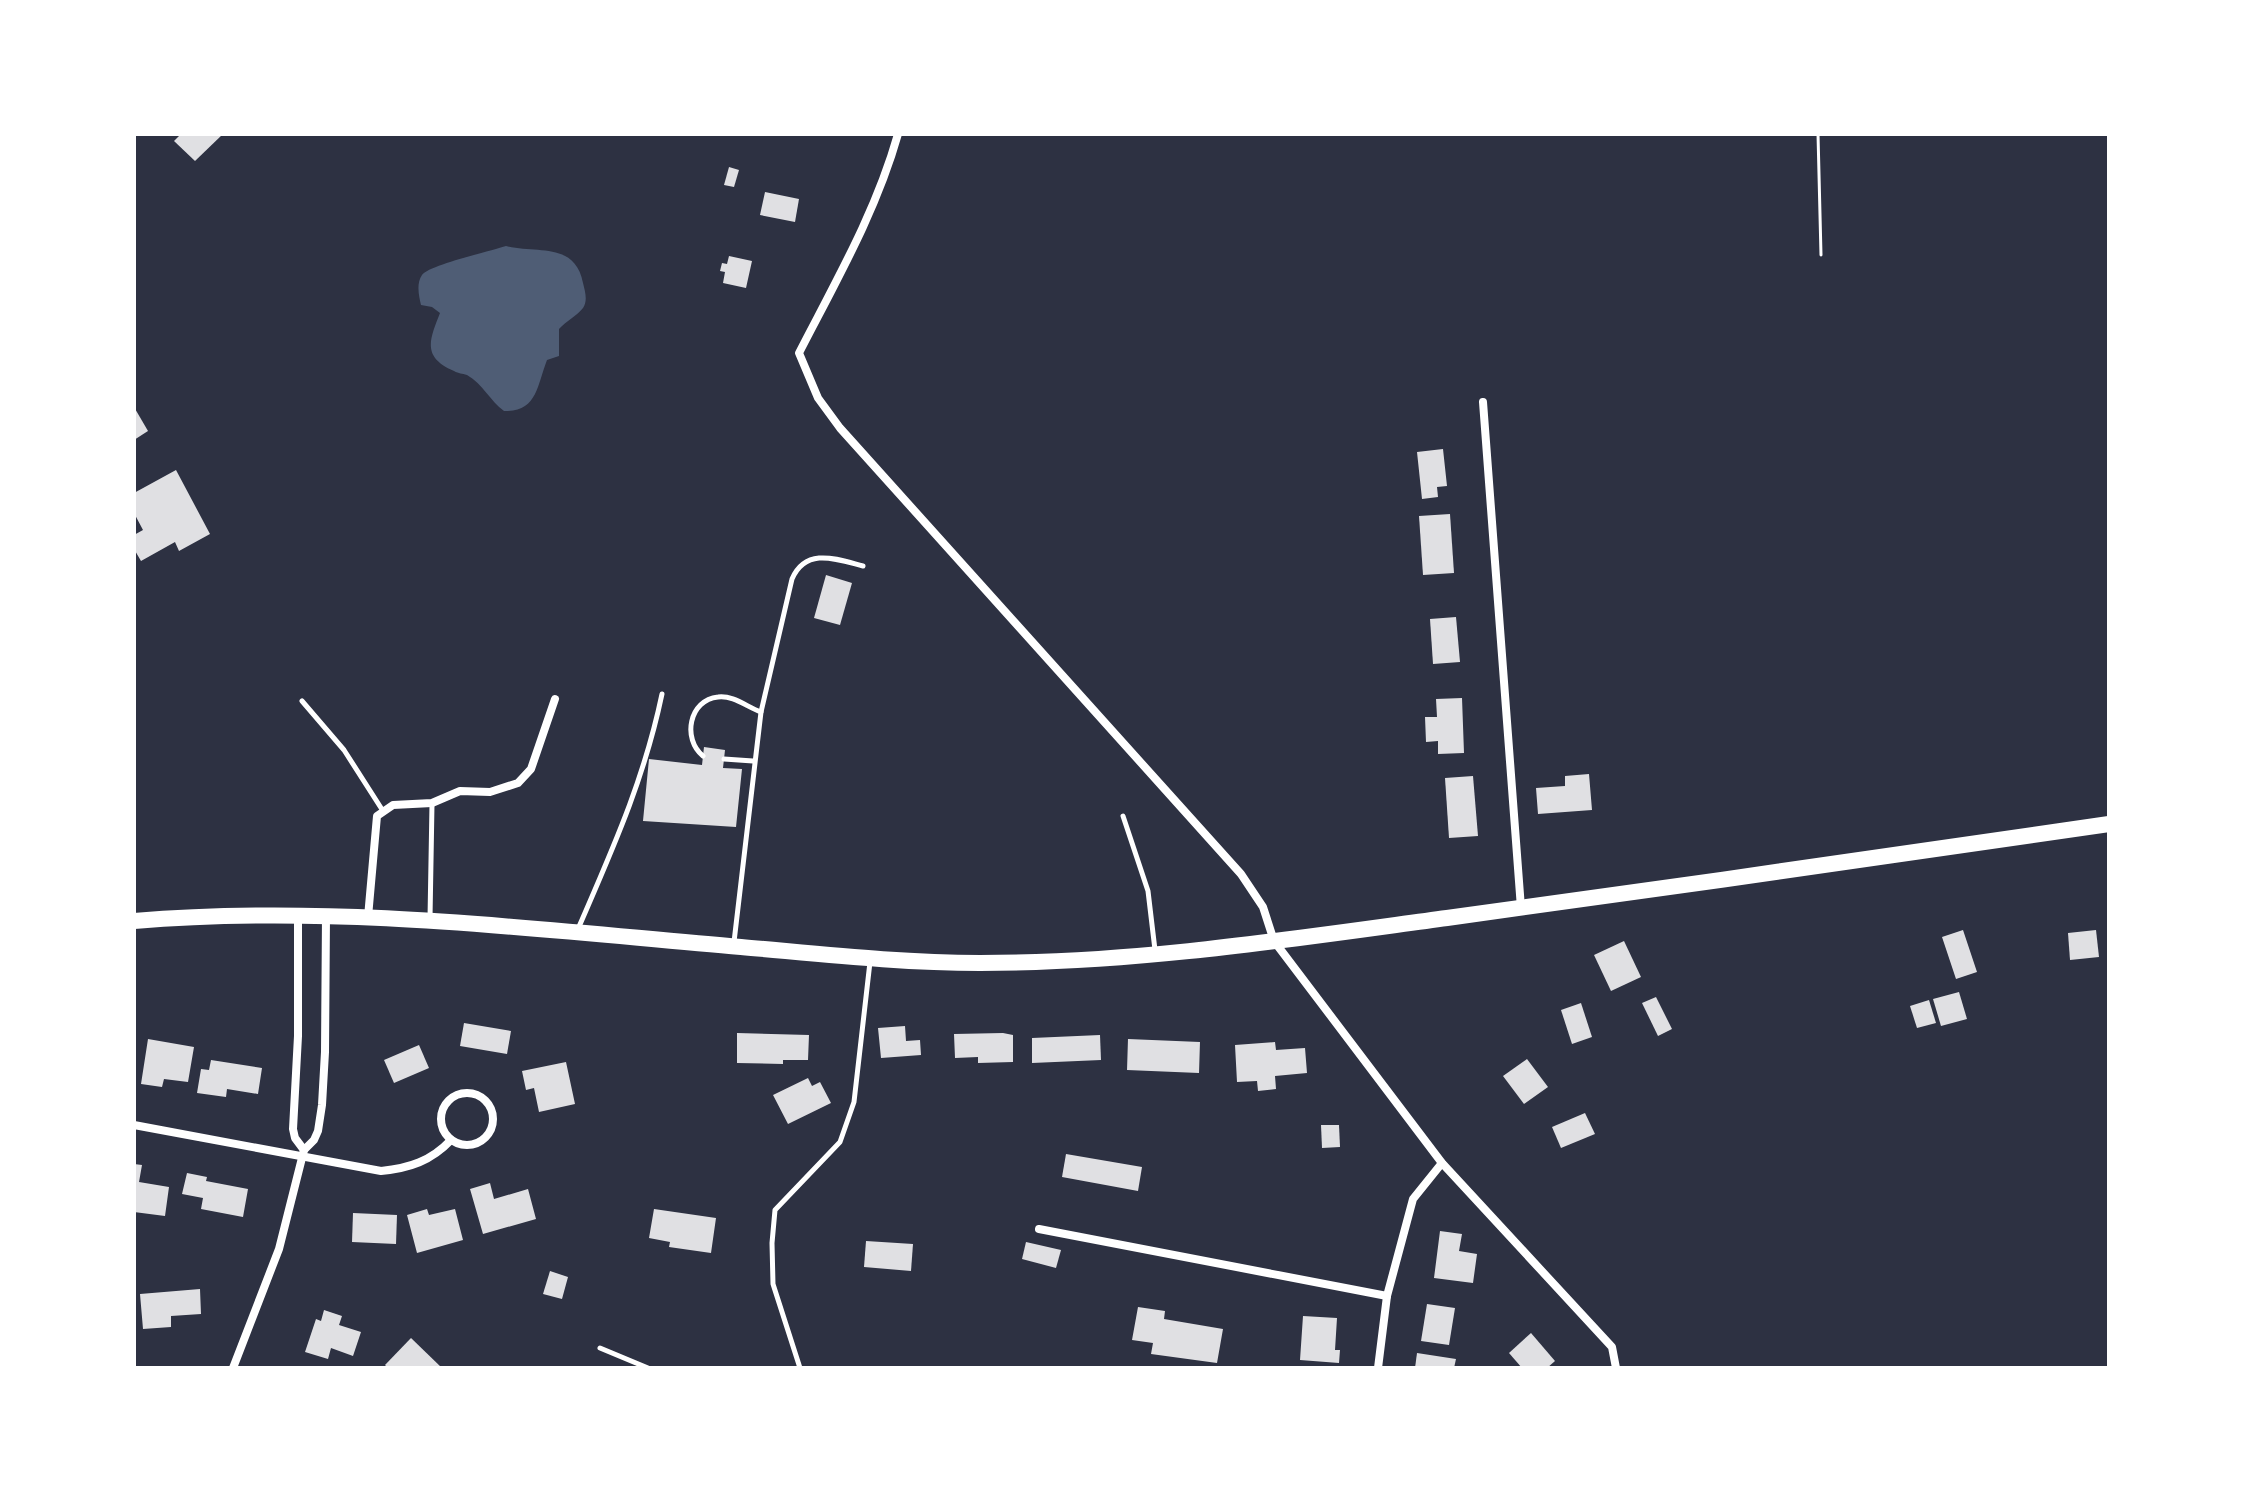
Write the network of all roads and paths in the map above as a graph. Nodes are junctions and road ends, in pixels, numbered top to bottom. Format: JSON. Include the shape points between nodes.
{"nodes":[{"id":1,"x":898,"y":134,"type":"edge"},
{"id":2,"x":1818,"y":134,"type":"edge"},
{"id":3,"x":1821,"y":255,"type":"dead end"},
{"id":4,"x":1483,"y":402,"type":"dead end"},
{"id":5,"x":863,"y":566,"type":"dead end"},
{"id":6,"x":662,"y":694,"type":"dead end"},
{"id":7,"x":555,"y":699,"type":"dead end"},
{"id":8,"x":302,"y":701,"type":"dead end"},
{"id":9,"x":761,"y":712,"type":"junction"},
{"id":10,"x":703,"y":756,"type":"dead end"},
{"id":11,"x":724,"y":759,"type":"dead end"},
{"id":12,"x":753,"y":761,"type":"junction"},
{"id":13,"x":432,"y":803,"type":"junction"},
{"id":14,"x":384,"y":812,"type":"junction"},
{"id":15,"x":1123,"y":816,"type":"dead end"},
{"id":16,"x":2109,"y":824,"type":"edge"},
{"id":17,"x":1521,"y":908,"type":"junction"},
{"id":18,"x":298,"y":915,"type":"junction"},
{"id":19,"x":326,"y":915,"type":"junction"},
{"id":20,"x":368,"y":917,"type":"junction"},
{"id":21,"x":134,"y":921,"type":"edge"},
{"id":22,"x":430,"y":921,"type":"junction"},
{"id":23,"x":576,"y":934,"type":"junction"},
{"id":24,"x":1274,"y":941,"type":"junction"},
{"id":25,"x":733,"y":947,"type":"junction"},
{"id":26,"x":1156,"y":955,"type":"junction"},
{"id":27,"x":871,"y":959,"type":"junction"},
{"id":28,"x":134,"y":1125,"type":"edge"},
{"id":29,"x":451,"y":1140,"type":"junction"},
{"id":30,"x":303,"y":1152,"type":"junction"},
{"id":31,"x":1442,"y":1163,"type":"junction"},
{"id":32,"x":1039,"y":1229,"type":"dead end"},
{"id":33,"x":1387,"y":1296,"type":"junction"},
{"id":34,"x":600,"y":1348,"type":"dead end"},
{"id":35,"x":233,"y":1368,"type":"edge"},
{"id":36,"x":648,"y":1368,"type":"edge"},
{"id":37,"x":800,"y":1368,"type":"edge"},
{"id":38,"x":1378,"y":1368,"type":"edge"},
{"id":39,"x":1616,"y":1368,"type":"edge"}],
"edges":[{"from":1,"to":24,"type":"street","via":[[863,229],[799,353],[818,398],[1241,874],[1263,907]]},
{"from":2,"to":3,"type":"path"},
{"from":4,"to":17,"type":"street"},
{"from":5,"to":9,"type":"lane","via":[[820,557],[805,561],[795,572]]},
{"from":6,"to":23,"type":"lane","via":[[630,810]]},
{"from":7,"to":13,"type":"street","via":[[531,769],[518,783],[490,792],[460,791]]},
{"from":8,"to":14,"type":"lane","via":[[344,750]]},
{"from":9,"to":10,"type":"lane","via":[[732,698],[703,702],[690,731]]},
{"from":9,"to":12,"type":"lane"},
{"from":11,"to":12,"type":"lane"},
{"from":12,"to":25,"type":"lane"},
{"from":13,"to":14,"type":"street","via":[[393,805]]},
{"from":13,"to":22,"type":"lane"},
{"from":14,"to":20,"type":"street","via":[[377,816]]},
{"from":15,"to":26,"type":"lane","via":[[1148,891]]},
{"from":16,"to":17,"type":"main road"},
{"from":17,"to":24,"type":"main road"},
{"from":18,"to":19,"type":"main road"},
{"from":18,"to":21,"type":"main road"},
{"from":18,"to":30,"type":"street","via":[[293,1129]]},
{"from":19,"to":20,"type":"main road"},
{"from":19,"to":30,"type":"street","via":[[322,1105],[318,1131]]},
{"from":20,"to":22,"type":"main road"},
{"from":22,"to":23,"type":"main road"},
{"from":23,"to":25,"type":"main road"},
{"from":24,"to":26,"type":"main road"},
{"from":24,"to":31,"type":"street"},
{"from":25,"to":27,"type":"main road"},
{"from":26,"to":27,"type":"main road","via":[[977,963]]},
{"from":27,"to":37,"type":"lane","via":[[854,1102],[840,1142],[775,1210],[773,1284]]},
{"from":28,"to":30,"type":"street"},
{"from":29,"to":29,"type":"street","via":[[441,1121],[444,1107],[462,1093],[483,1098],[492,1110],[490,1132],[473,1145]]},
{"from":29,"to":30,"type":"street","via":[[429,1160],[381,1171]]},
{"from":30,"to":35,"type":"street","via":[[279,1249]]},
{"from":31,"to":33,"type":"street","via":[[1413,1199]]},
{"from":31,"to":39,"type":"street","via":[[1612,1347]]},
{"from":32,"to":33,"type":"street"},
{"from":33,"to":38,"type":"street"},
{"from":34,"to":36,"type":"lane"}]}
